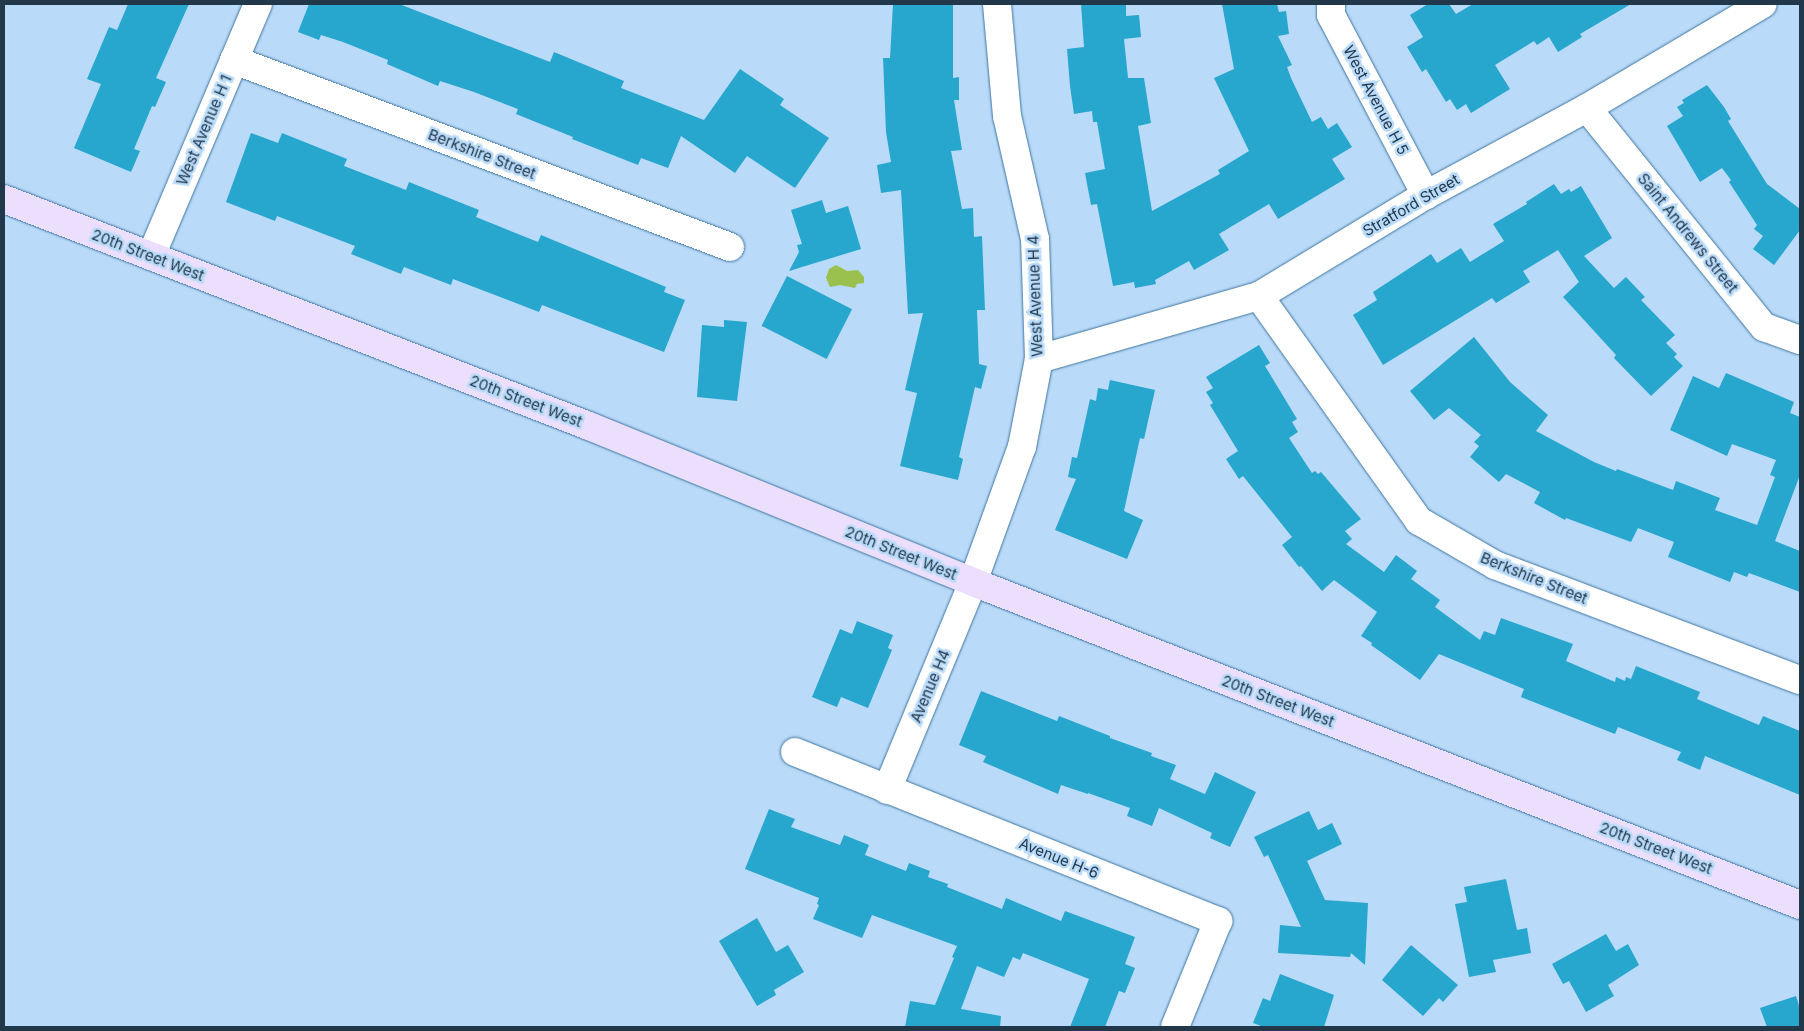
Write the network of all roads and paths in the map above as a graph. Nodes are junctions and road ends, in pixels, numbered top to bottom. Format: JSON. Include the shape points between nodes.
{"nodes":[{"id":1,"x":258,"y":4,"type":"edge"},
{"id":2,"x":997,"y":4,"type":"edge"},
{"id":3,"x":1331,"y":4,"type":"edge"},
{"id":4,"x":1763,"y":4,"type":"edge"},
{"id":5,"x":234,"y":60,"type":"junction"},
{"id":6,"x":1588,"y":108,"type":"junction"},
{"id":7,"x":1426,"y":195,"type":"junction"},
{"id":8,"x":4,"y":199,"type":"edge"},
{"id":9,"x":730,"y":247,"type":"dead end"},
{"id":10,"x":151,"y":256,"type":"junction"},
{"id":11,"x":1259,"y":296,"type":"junction"},
{"id":12,"x":1800,"y":340,"type":"edge"},
{"id":13,"x":1039,"y":359,"type":"junction"},
{"id":14,"x":973,"y":582,"type":"junction"},
{"id":15,"x":1800,"y":680,"type":"edge"},
{"id":16,"x":795,"y":752,"type":"dead end"},
{"id":17,"x":887,"y":790,"type":"junction"},
{"id":18,"x":1800,"y":904,"type":"edge"},
{"id":19,"x":1175,"y":1027,"type":"edge"}],
"edges":[{"from":1,"to":5,"type":"street","name":"West Avenue H 1"},
{"from":2,"to":13,"type":"street","name":"West Avenue H 4","via":[[1007,116],[1035,239]]},
{"from":3,"to":7,"type":"street","name":"West Avenue H 5","via":[[1331,16]]},
{"from":4,"to":6,"type":"street","name":"Stratford Street"},
{"from":5,"to":9,"type":"street","name":"Berkshire Street"},
{"from":5,"to":10,"type":"street","name":"West Avenue H 1"},
{"from":6,"to":7,"type":"street","name":"Stratford Street"},
{"from":6,"to":12,"type":"street","name":"Saint Andrews Street","via":[[1764,327]]},
{"from":7,"to":11,"type":"street","name":"Stratford Street"},
{"from":8,"to":10,"type":"main road","name":"20th Street West"},
{"from":10,"to":14,"type":"main road","name":"20th Street West","via":[[589,426]]},
{"from":11,"to":13,"type":"street","name":"Stratford Street"},
{"from":11,"to":15,"type":"street","name":"Berkshire Street","via":[[1419,521],[1495,565]]},
{"from":13,"to":14,"type":"street","name":"West Avenue H 4","via":[[1022,447]]},
{"from":14,"to":17,"type":"street","name":"Avenue H4"},
{"from":14,"to":18,"type":"main road","name":"20th Street West"},
{"from":16,"to":17,"type":"street","name":"Avenue H-6"},
{"from":17,"to":19,"type":"street","name":"Avenue H-6","via":[[1218,921]]}]}
